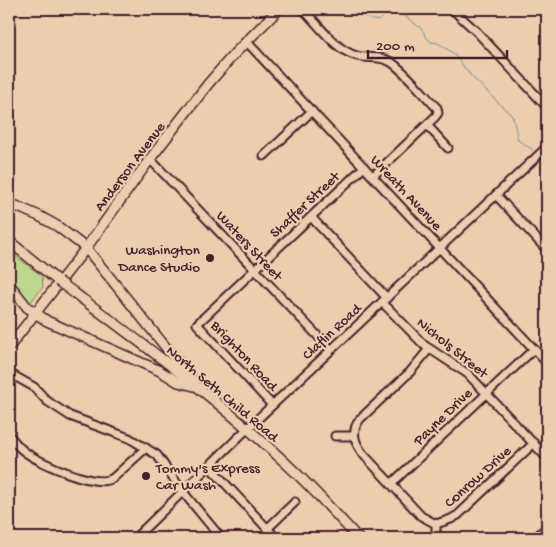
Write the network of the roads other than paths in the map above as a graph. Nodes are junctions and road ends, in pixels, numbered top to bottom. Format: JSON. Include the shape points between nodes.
{"nodes":[{"id":1,"x":279,"y":9,"type":"edge"},
{"id":2,"x":303,"y":9,"type":"edge"},
{"id":3,"x":452,"y":9,"type":"edge"},
{"id":4,"x":246,"y":41,"type":"junction"},
{"id":5,"x":547,"y":107,"type":"edge"},
{"id":6,"x":312,"y":111,"type":"junction"},
{"id":7,"x":427,"y":125,"type":"junction"},
{"id":8,"x":547,"y":147,"type":"edge"},
{"id":9,"x":448,"y":148,"type":"dead end"},
{"id":10,"x":264,"y":156,"type":"dead end"},
{"id":11,"x":150,"y":159,"type":"junction"},
{"id":12,"x":364,"y":166,"type":"junction"},
{"id":13,"x":373,"y":176,"type":"junction"},
{"id":14,"x":496,"y":196,"type":"junction"},
{"id":15,"x":9,"y":203,"type":"edge"},
{"id":16,"x":311,"y":217,"type":"junction"},
{"id":17,"x":9,"y":241,"type":"edge"},
{"id":18,"x":86,"y":248,"type":"junction"},
{"id":19,"x":440,"y":248,"type":"junction"},
{"id":20,"x":547,"y":250,"type":"edge"},
{"id":21,"x":255,"y":270,"type":"junction"},
{"id":22,"x":9,"y":284,"type":"edge"},
{"id":23,"x":384,"y":300,"type":"junction"},
{"id":24,"x":35,"y":313,"type":"junction"},
{"id":25,"x":197,"y":324,"type":"joint"},
{"id":26,"x":9,"y":347,"type":"edge"},
{"id":27,"x":534,"y":348,"type":"junction"},
{"id":28,"x":429,"y":349,"type":"junction"},
{"id":29,"x":331,"y":350,"type":"junction"},
{"id":30,"x":547,"y":362,"type":"edge"},
{"id":31,"x":9,"y":373,"type":"edge"},
{"id":32,"x":196,"y":386,"type":"junction"},
{"id":33,"x":486,"y":393,"type":"junction"},
{"id":34,"x":272,"y":405,"type":"junction"},
{"id":35,"x":247,"y":429,"type":"junction"},
{"id":36,"x":9,"y":435,"type":"edge"},
{"id":37,"x":335,"y":436,"type":"dead end"},
{"id":38,"x":354,"y":436,"type":"junction"},
{"id":39,"x":534,"y":443,"type":"junction"},
{"id":40,"x":146,"y":448,"type":"junction"},
{"id":41,"x":547,"y":458,"type":"edge"},
{"id":42,"x":209,"y":466,"type":"junction"},
{"id":43,"x":391,"y":484,"type":"junction"},
{"id":44,"x":183,"y":492,"type":"junction"},
{"id":45,"x":295,"y":502,"type":"dead end"},
{"id":46,"x":436,"y":524,"type":"junction"},
{"id":47,"x":547,"y":527,"type":"edge"},
{"id":48,"x":267,"y":529,"type":"junction"},
{"id":49,"x":135,"y":538,"type":"edge"},
{"id":50,"x":221,"y":538,"type":"edge"},
{"id":51,"x":276,"y":538,"type":"edge"},
{"id":52,"x":358,"y":538,"type":"edge"},
{"id":53,"x":436,"y":538,"type":"edge"},
{"id":54,"x":535,"y":538,"type":"edge"}],
"edges":[{"from":1,"to":4,"type":"main road","name":"Anderson Avenue"},
{"from":2,"to":7,"type":"street","via":[[347,51],[358,56],[380,57],[401,71],[437,108],[438,113]]},
{"from":3,"to":5,"type":"street"},
{"from":4,"to":6,"type":"street","name":"Wreath Avenue"},
{"from":4,"to":11,"type":"main road","name":"Anderson Avenue"},
{"from":6,"to":10,"type":"street"},
{"from":6,"to":12,"type":"street","name":"Wreath Avenue"},
{"from":7,"to":9,"type":"street"},
{"from":7,"to":13,"type":"street"},
{"from":8,"to":14,"type":"street","name":"Claflin Road"},
{"from":11,"to":18,"type":"main road","name":"Anderson Avenue"},
{"from":11,"to":21,"type":"street","name":"Waters Street"},
{"from":12,"to":13,"type":"street","name":"Wreath Avenue"},
{"from":12,"to":16,"type":"street","name":"Shaffer Street"},
{"from":13,"to":19,"type":"street","name":"Wreath Avenue"},
{"from":14,"to":19,"type":"street","name":"Claflin Road"},
{"from":14,"to":20,"type":"street"},
{"from":15,"to":18,"type":"main road","via":[[39,216]]},
{"from":16,"to":21,"type":"street","name":"Shaffer Street"},
{"from":16,"to":23,"type":"street","name":"Nichols Street"},
{"from":17,"to":32,"type":"main road","name":"North Seth Child Road","bridge":true},
{"from":18,"to":24,"type":"main road","name":"Anderson Avenue"},
{"from":18,"to":32,"type":"main road","via":[[186,369]]},
{"from":19,"to":23,"type":"street","name":"Claflin Road"},
{"from":19,"to":27,"type":"street","name":"Wreath Avenue"},
{"from":21,"to":25,"type":"street","name":"Shaffer Street"},
{"from":21,"to":29,"type":"street","name":"Waters Street"},
{"from":22,"to":24,"type":"main road"},
{"from":23,"to":28,"type":"street","name":"Nichols Street"},
{"from":23,"to":29,"type":"street","name":"Claflin Road"},
{"from":24,"to":26,"type":"main road","name":"Anderson Avenue"},
{"from":24,"to":32,"type":"main road","via":[[178,382]]},
{"from":25,"to":34,"type":"street","name":"Brighton Road"},
{"from":27,"to":30,"type":"street","name":"Wreath Avenue"},
{"from":27,"to":33,"type":"street","name":"Payne Drive"},
{"from":28,"to":33,"type":"street","name":"Nichols Street","via":[[468,374]]},
{"from":28,"to":38,"type":"street","via":[[360,420]]},
{"from":29,"to":34,"type":"street","name":"Claflin Road"},
{"from":31,"to":40,"type":"street","via":[[34,387],[70,416],[129,438]]},
{"from":32,"to":35,"type":"main road","name":"North Seth Child Road"},
{"from":33,"to":39,"type":"street","name":"Nichols Street"},
{"from":33,"to":43,"type":"street","name":"Payne Drive"},
{"from":34,"to":35,"type":"street","name":"Claflin Road"},
{"from":35,"to":42,"type":"street","name":"Claflin Road"},
{"from":35,"to":52,"type":"main road","name":"North Seth Child Road","via":[[293,470]]},
{"from":36,"to":40,"type":"street","via":[[18,447],[38,460],[75,476],[103,481],[120,473]]},
{"from":37,"to":38,"type":"street"},
{"from":38,"to":43,"type":"street","name":"Conrow Drive","via":[[357,447]]},
{"from":39,"to":41,"type":"street","name":"Nichols Street"},
{"from":39,"to":46,"type":"street","name":"Conrow Drive","via":[[458,514]]},
{"from":40,"to":44,"type":"street","via":[[158,455]]},
{"from":42,"to":44,"type":"street","name":"Claflin Road"},
{"from":42,"to":48,"type":"street"},
{"from":43,"to":46,"type":"street","name":"Conrow Drive","via":[[421,516]]},
{"from":44,"to":49,"type":"street","name":"Claflin Road"},
{"from":44,"to":50,"type":"street"},
{"from":45,"to":48,"type":"street"},
{"from":46,"to":53,"type":"street","name":"Conrow Drive"},
{"from":47,"to":54,"type":"street"},
{"from":48,"to":51,"type":"street"}]}
